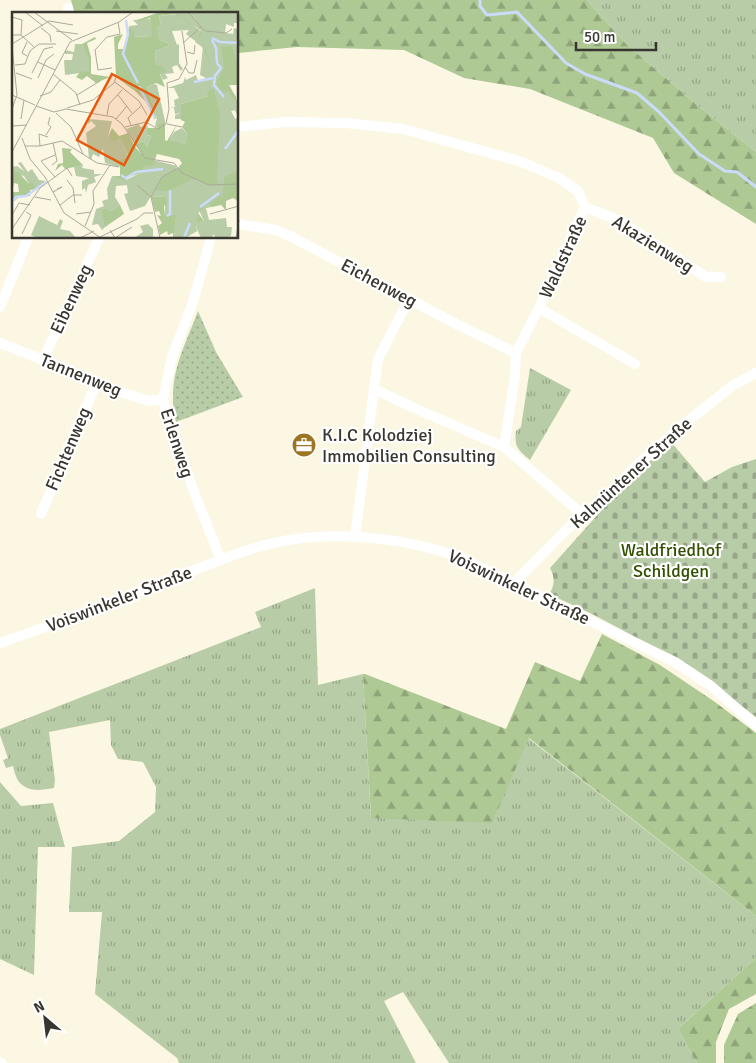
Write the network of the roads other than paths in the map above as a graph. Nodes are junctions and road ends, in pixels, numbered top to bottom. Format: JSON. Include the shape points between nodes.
{"nodes":[{"id":1,"x":239,"y":128,"type":"edge"},
{"id":2,"x":585,"y":207,"type":"junction"},
{"id":3,"x":239,"y":224,"type":"edge"},
{"id":4,"x":28,"y":239,"type":"edge"},
{"id":5,"x":99,"y":239,"type":"edge"},
{"id":6,"x":211,"y":239,"type":"edge"},
{"id":7,"x":721,"y":278,"type":"dead end"},
{"id":8,"x":409,"y":299,"type":"junction"},
{"id":9,"x":0,"y":307,"type":"edge"},
{"id":10,"x":539,"y":308,"type":"junction"},
{"id":11,"x":0,"y":343,"type":"edge"},
{"id":12,"x":516,"y":353,"type":"junction"},
{"id":13,"x":43,"y":360,"type":"junction"},
{"id":14,"x":635,"y":364,"type":"dead end"},
{"id":15,"x":756,"y":373,"type":"edge"},
{"id":16,"x":96,"y":384,"type":"junction"},
{"id":17,"x":374,"y":389,"type":"junction"},
{"id":18,"x":163,"y":399,"type":"junction"},
{"id":19,"x":504,"y":447,"type":"junction"},
{"id":20,"x":41,"y":514,"type":"dead end"},
{"id":21,"x":582,"y":514,"type":"junction"},
{"id":22,"x":355,"y":536,"type":"junction"},
{"id":23,"x":221,"y":560,"type":"junction"},
{"id":24,"x":514,"y":583,"type":"junction"},
{"id":25,"x":0,"y":643,"type":"edge"},
{"id":26,"x":756,"y":726,"type":"edge"}],
"edges":[{"from":1,"to":2,"type":"street","name":"Waldstraße","via":[[284,122],[346,123],[403,129],[518,161],[559,178],[578,191]]},
{"from":2,"to":7,"type":"street","name":"Akazienweg","via":[[620,221],[706,277]]},
{"from":2,"to":10,"type":"street","name":"Waldstraße"},
{"from":3,"to":8,"type":"street","name":"Eichenweg","via":[[276,230],[290,236]]},
{"from":4,"to":9,"type":"street"},
{"from":5,"to":13,"type":"street","name":"Eibenweg"},
{"from":6,"to":18,"type":"street","name":"Erlenweg","via":[[193,302],[172,357]]},
{"from":8,"to":12,"type":"street","name":"Eichenweg"},
{"from":8,"to":17,"type":"street","via":[[378,359]]},
{"from":10,"to":12,"type":"street","name":"Waldstraße"},
{"from":10,"to":14,"type":"street"},
{"from":11,"to":13,"type":"street","name":"Tannenweg"},
{"from":12,"to":19,"type":"street","name":"Waldstraße"},
{"from":13,"to":16,"type":"street","name":"Tannenweg"},
{"from":15,"to":21,"type":"street","name":"Kalmüntener Straße","via":[[732,386],[678,429],[594,509]]},
{"from":16,"to":18,"type":"street","name":"Tannenweg","via":[[149,401]]},
{"from":16,"to":20,"type":"street","name":"Fichtenweg"},
{"from":17,"to":19,"type":"street"},
{"from":17,"to":22,"type":"street"},
{"from":18,"to":23,"type":"street","name":"Erlenweg"},
{"from":19,"to":21,"type":"street"},
{"from":21,"to":24,"type":"street","name":"Kalmüntener Straße"},
{"from":22,"to":23,"type":"street","name":"Voiswinkeler Straße","via":[[283,541]]},
{"from":22,"to":24,"type":"street","name":"Voiswinkeler Straße","via":[[449,553]]},
{"from":23,"to":25,"type":"street","name":"Voiswinkeler Straße"},
{"from":24,"to":26,"type":"street","name":"Voiswinkeler Straße","via":[[675,662],[711,686]]}]}
